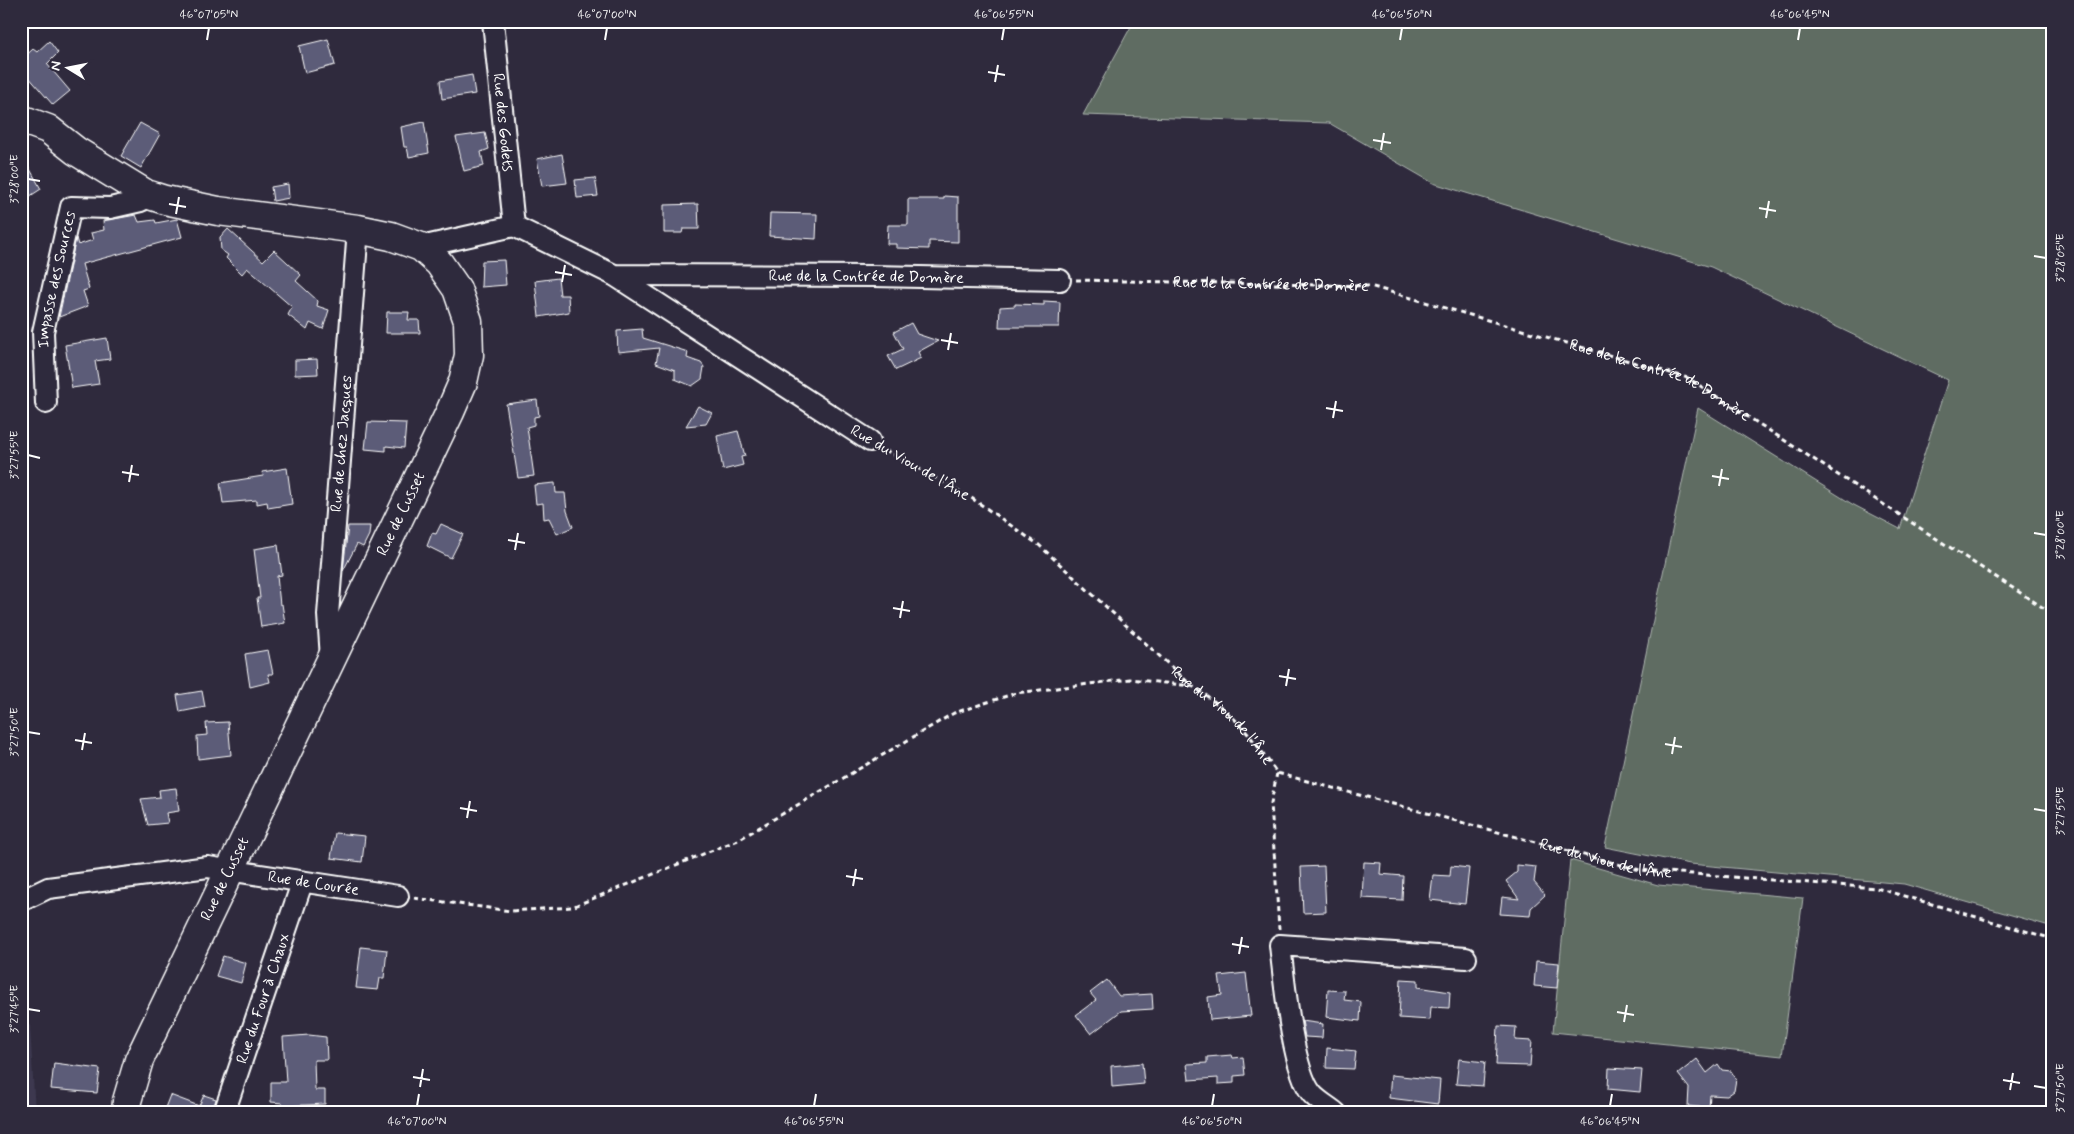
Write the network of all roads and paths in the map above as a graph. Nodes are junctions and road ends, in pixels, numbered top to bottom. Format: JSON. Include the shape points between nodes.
{"nodes":[{"id":1,"x":493,"y":21,"type":"edge"},
{"id":2,"x":21,"y":119,"type":"edge"},
{"id":3,"x":21,"y":134,"type":"edge"},
{"id":4,"x":76,"y":150,"type":"junction"},
{"id":5,"x":146,"y":194,"type":"junction"},
{"id":6,"x":514,"y":226,"type":"junction"},
{"id":7,"x":358,"y":229,"type":"junction"},
{"id":8,"x":421,"y":247,"type":"junction"},
{"id":9,"x":614,"y":275,"type":"junction"},
{"id":10,"x":1060,"y":280,"type":"joint"},
{"id":11,"x":46,"y":403,"type":"dead end"},
{"id":12,"x":870,"y":441,"type":"joint"},
{"id":13,"x":2053,"y":614,"type":"edge"},
{"id":14,"x":331,"y":658,"type":"junction"},
{"id":15,"x":1192,"y":686,"type":"junction"},
{"id":16,"x":1278,"y":773,"type":"junction"},
{"id":17,"x":229,"y":869,"type":"junction"},
{"id":18,"x":302,"y":882,"type":"junction"},
{"id":19,"x":398,"y":896,"type":"joint"},
{"id":20,"x":21,"y":901,"type":"edge"},
{"id":21,"x":2053,"y":939,"type":"edge"},
{"id":22,"x":1280,"y":945,"type":"junction"},
{"id":23,"x":1466,"y":958,"type":"dead end"},
{"id":24,"x":126,"y":1113,"type":"edge"},
{"id":25,"x":224,"y":1113,"type":"edge"},
{"id":26,"x":1336,"y":1113,"type":"edge"}],
"edges":[{"from":1,"to":6,"type":"street","name":"Rue des Godets"},
{"from":2,"to":4,"type":"street","name":"Rue de Cusset","via":[[48,129]]},
{"from":3,"to":4,"type":"street","name":"Rue de Cusset"},
{"from":4,"to":5,"type":"street","name":"Rue de Cusset"},
{"from":5,"to":7,"type":"street","name":"Rue de Cusset","via":[[218,210]]},
{"from":5,"to":11,"type":"street","name":"Impasse des Sources","via":[[142,201],[110,208],[70,207],[43,332]]},
{"from":6,"to":8,"type":"street"},
{"from":6,"to":9,"type":"street","name":"Rue de la Contrée de Domère"},
{"from":7,"to":8,"type":"street","name":"Rue de Cusset"},
{"from":7,"to":14,"type":"street","name":"Rue de chez Jacques","via":[[328,615]]},
{"from":8,"to":14,"type":"street","name":"Rue de Cusset","via":[[439,264],[457,289],[468,322],[469,354],[450,412]]},
{"from":9,"to":10,"type":"street","name":"Rue de la Contrée de Domère"},
{"from":9,"to":12,"type":"street","name":"Rue du Viou de l'Âne"},
{"from":10,"to":13,"type":"path","name":"Rue de la Contrée de Domère","via":[[1370,286],[1688,378]]},
{"from":12,"to":15,"type":"path","name":"Rue du Viou de l'Âne","via":[[970,497],[1039,545]]},
{"from":14,"to":17,"type":"street","name":"Rue de Cusset"},
{"from":15,"to":16,"type":"path","name":"Rue du Viou de l'Âne","via":[[1221,704],[1248,731]]},
{"from":15,"to":19,"type":"path","via":[[1130,679],[1016,694],[954,713],[738,840],[572,907],[511,911]]},
{"from":16,"to":21,"type":"path","name":"Rue du Viou de l'Âne","via":[[1640,870],[1876,888]]},
{"from":16,"to":22,"type":"path","via":[[1271,803]]},
{"from":17,"to":18,"type":"street","name":"Rue de Courée"},
{"from":17,"to":20,"type":"street","name":"Rue de Courée","via":[[208,867],[48,888]]},
{"from":17,"to":24,"type":"street","name":"Rue de Cusset","via":[[139,1060]]},
{"from":18,"to":19,"type":"street","name":"Rue de Courée"},
{"from":18,"to":25,"type":"street","name":"Rue du Four à Chaux"},
{"from":22,"to":23,"type":"street"},
{"from":22,"to":26,"type":"street","via":[[1293,1041],[1304,1079],[1312,1094]]}]}
